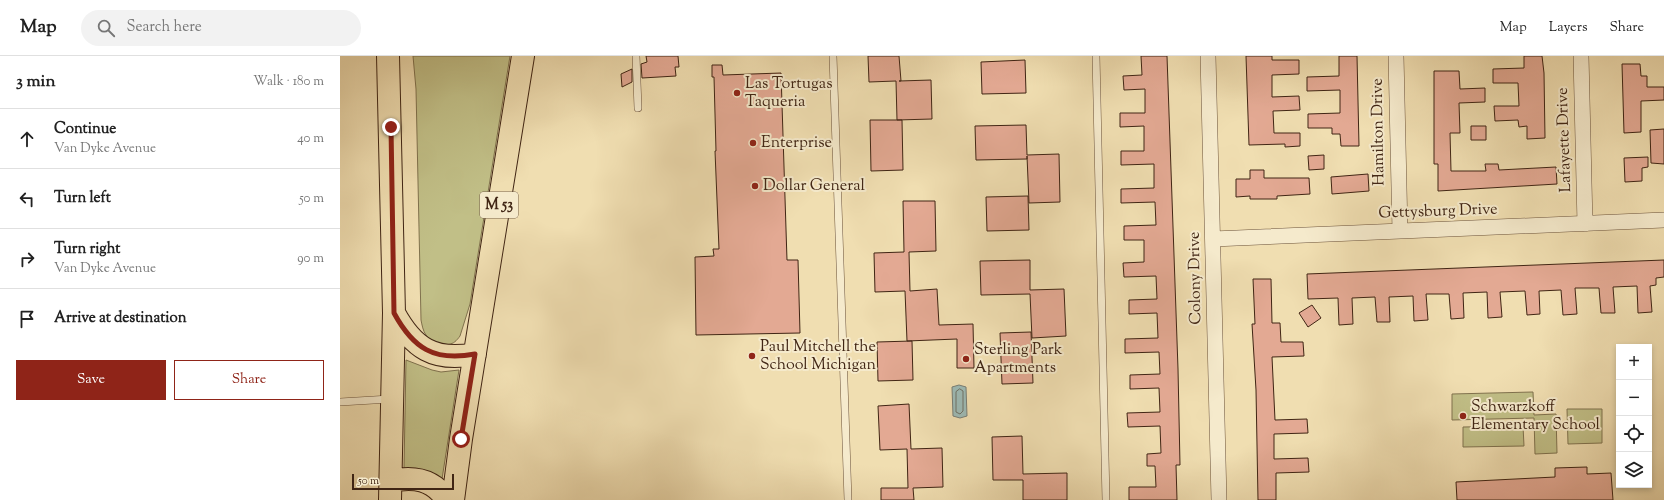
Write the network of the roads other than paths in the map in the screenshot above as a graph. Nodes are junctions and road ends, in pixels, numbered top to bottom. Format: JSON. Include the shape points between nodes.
{"nodes":[{"id":1,"x":388,"y":56,"type":"edge"},
{"id":2,"x":523,"y":56,"type":"edge"},
{"id":3,"x":636,"y":56,"type":"edge"},
{"id":4,"x":833,"y":56,"type":"edge"},
{"id":5,"x":1096,"y":56,"type":"edge"},
{"id":6,"x":1208,"y":56,"type":"edge"},
{"id":7,"x":1396,"y":56,"type":"edge"},
{"id":8,"x":1581,"y":56,"type":"edge"},
{"id":9,"x":638,"y":108,"type":"dead end"},
{"id":10,"x":1664,"y":220,"type":"edge"},
{"id":11,"x":1586,"y":224,"type":"junction"},
{"id":12,"x":1400,"y":231,"type":"junction"},
{"id":13,"x":1213,"y":239,"type":"junction"},
{"id":14,"x":394,"y":313,"type":"junction"},
{"id":15,"x":475,"y":354,"type":"junction"},
{"id":16,"x":392,"y":399,"type":"junction"},
{"id":17,"x":340,"y":402,"type":"edge"},
{"id":18,"x":391,"y":491,"type":"edge"},
{"id":19,"x":447,"y":500,"type":"edge"},
{"id":20,"x":453,"y":500,"type":"edge"},
{"id":21,"x":848,"y":500,"type":"edge"},
{"id":22,"x":1106,"y":500,"type":"edge"},
{"id":23,"x":1219,"y":500,"type":"edge"}],
"edges":[{"from":1,"to":14,"type":"main road"},
{"from":2,"to":15,"type":"main road","number":"M 53"},
{"from":3,"to":9,"type":"lane"},
{"from":4,"to":21,"type":"lane"},
{"from":5,"to":22,"type":"lane"},
{"from":6,"to":13,"type":"street","name":"Colony Drive"},
{"from":7,"to":12,"type":"street","name":"Hamilton Drive"},
{"from":8,"to":11,"type":"street","name":"Lafayette Drive"},
{"from":10,"to":11,"type":"street","name":"Gettysburg Drive"},
{"from":11,"to":12,"type":"street","name":"Gettysburg Drive"},
{"from":12,"to":13,"type":"street","name":"Gettysburg Drive"},
{"from":13,"to":23,"type":"street","name":"Colony Drive"},
{"from":14,"to":15,"type":"main road","via":[[402,329],[421,347],[433,353],[455,356]]},
{"from":14,"to":16,"type":"main road"},
{"from":15,"to":20,"type":"main road","number":"M 53"},
{"from":16,"to":17,"type":"lane"},
{"from":16,"to":18,"type":"main road"},
{"from":18,"to":19,"type":"main road","via":[[411,478],[422,480],[442,493]]}]}
